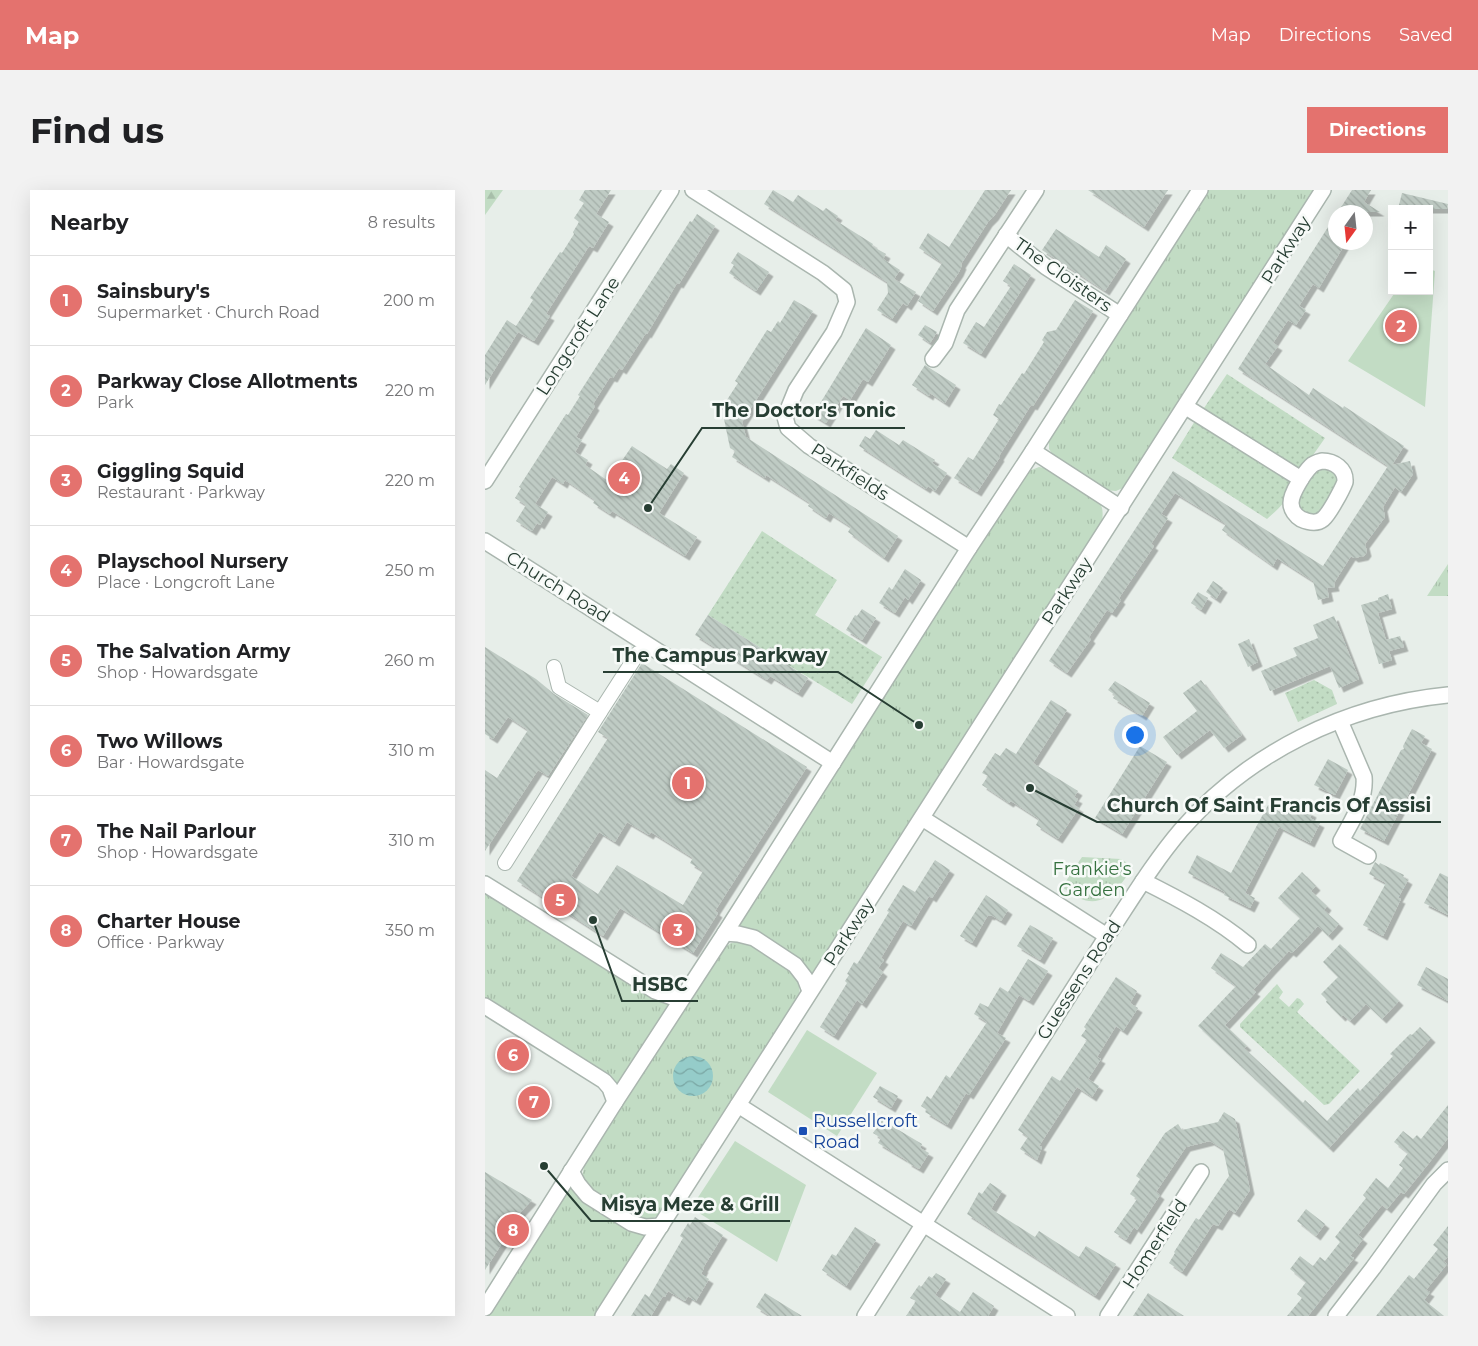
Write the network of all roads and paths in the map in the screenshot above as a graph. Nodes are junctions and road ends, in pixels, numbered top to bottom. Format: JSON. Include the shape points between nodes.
{"nodes":[{"id":1,"x":671,"y":190,"type":"edge"},
{"id":2,"x":693,"y":190,"type":"edge"},
{"id":3,"x":1036,"y":190,"type":"edge"},
{"id":4,"x":1199,"y":190,"type":"edge"},
{"id":5,"x":1323,"y":190,"type":"edge"},
{"id":6,"x":1006,"y":235,"type":"junction"},
{"id":7,"x":1120,"y":315,"type":"junction"},
{"id":8,"x":933,"y":359,"type":"dead end"},
{"id":9,"x":1186,"y":407,"type":"junction"},
{"id":10,"x":1033,"y":451,"type":"junction"},
{"id":11,"x":1301,"y":480,"type":"dead end"},
{"id":12,"x":485,"y":482,"type":"edge"},
{"id":13,"x":1121,"y":508,"type":"junction"},
{"id":14,"x":485,"y":541,"type":"edge"},
{"id":15,"x":969,"y":548,"type":"junction"},
{"id":16,"x":638,"y":653,"type":"dead end"},
{"id":17,"x":554,"y":667,"type":"dead end"},
{"id":18,"x":1448,"y":695,"type":"edge"},
{"id":19,"x":600,"y":712,"type":"junction"},
{"id":20,"x":1340,"y":721,"type":"junction"},
{"id":21,"x":833,"y":763,"type":"junction"},
{"id":22,"x":923,"y":818,"type":"junction"},
{"id":23,"x":1368,"y":856,"type":"dead end"},
{"id":24,"x":505,"y":863,"type":"dead end"},
{"id":25,"x":1143,"y":881,"type":"junction"},
{"id":26,"x":485,"y":884,"type":"edge"},
{"id":27,"x":725,"y":933,"type":"junction"},
{"id":28,"x":1107,"y":936,"type":"junction"},
{"id":29,"x":1248,"y":945,"type":"dead end"},
{"id":30,"x":810,"y":991,"type":"junction"},
{"id":31,"x":680,"y":1000,"type":"junction"},
{"id":32,"x":485,"y":1006,"type":"edge"},
{"id":33,"x":615,"y":1102,"type":"junction"},
{"id":34,"x":738,"y":1105,"type":"junction"},
{"id":35,"x":1448,"y":1170,"type":"edge"},
{"id":36,"x":571,"y":1171,"type":"junction"},
{"id":37,"x":1201,"y":1172,"type":"dead end"},
{"id":38,"x":923,"y":1224,"type":"junction"},
{"id":39,"x":661,"y":1226,"type":"junction"},
{"id":40,"x":485,"y":1308,"type":"edge"},
{"id":41,"x":603,"y":1316,"type":"edge"},
{"id":42,"x":865,"y":1316,"type":"edge"},
{"id":43,"x":1067,"y":1316,"type":"edge"},
{"id":44,"x":1108,"y":1316,"type":"edge"},
{"id":45,"x":1335,"y":1316,"type":"edge"}],
"edges":[{"from":1,"to":12,"type":"street","name":"Longcroft Lane"},
{"from":2,"to":15,"type":"street","name":"Parkfields","via":[[823,273],[844,290],[847,302],[842,316],[796,390],[785,417],[788,428],[809,446]]},
{"from":3,"to":6,"type":"street","name":"The Cloisters"},
{"from":4,"to":7,"type":"street"},
{"from":5,"to":9,"type":"street","name":"Parkway"},
{"from":6,"to":7,"type":"street","name":"The Cloisters","via":[[1046,267]]},
{"from":6,"to":8,"type":"street","name":"The Cloisters","via":[[957,310],[945,343]]},
{"from":7,"to":10,"type":"street"},
{"from":9,"to":11,"type":"street"},
{"from":9,"to":13,"type":"street","name":"Parkway"},
{"from":10,"to":13,"type":"street"},
{"from":10,"to":15,"type":"street"},
{"from":13,"to":22,"type":"street","name":"Parkway"},
{"from":14,"to":21,"type":"street","name":"Church Road"},
{"from":15,"to":21,"type":"street"},
{"from":16,"to":19,"type":"street"},
{"from":17,"to":19,"type":"street","via":[[559,687]]},
{"from":18,"to":20,"type":"street","name":"Guessens Road","via":[[1396,703]]},
{"from":19,"to":24,"type":"street"},
{"from":20,"to":23,"type":"street","via":[[1365,786],[1361,803],[1341,841]]},
{"from":20,"to":25,"type":"street","name":"Guessens Road","via":[[1281,747],[1239,776],[1182,829]]},
{"from":21,"to":27,"type":"street"},
{"from":22,"to":28,"type":"street"},
{"from":22,"to":30,"type":"street","name":"Parkway"},
{"from":25,"to":28,"type":"street","name":"Guessens Road"},
{"from":25,"to":29,"type":"street","via":[[1231,931]]},
{"from":26,"to":31,"type":"street","via":[[655,991]]},
{"from":27,"to":30,"type":"street","name":"Parkway","via":[[754,938],[795,965]]},
{"from":27,"to":31,"type":"street"},
{"from":28,"to":38,"type":"street","name":"Guessens Road"},
{"from":30,"to":34,"type":"street","name":"Parkway"},
{"from":31,"to":33,"type":"street"},
{"from":32,"to":33,"type":"street","via":[[604,1081]]},
{"from":33,"to":36,"type":"street"},
{"from":34,"to":38,"type":"street"},
{"from":34,"to":39,"type":"street","name":"Parkway"},
{"from":35,"to":45,"type":"street","via":[[1434,1184]]},
{"from":36,"to":39,"type":"street","via":[[587,1196],[631,1223],[645,1227]]},
{"from":36,"to":40,"type":"street"},
{"from":37,"to":44,"type":"street","name":"Homerfield"},
{"from":38,"to":42,"type":"street","name":"Guessens Road"},
{"from":38,"to":43,"type":"street"},
{"from":39,"to":41,"type":"street","name":"Parkway"}]}
